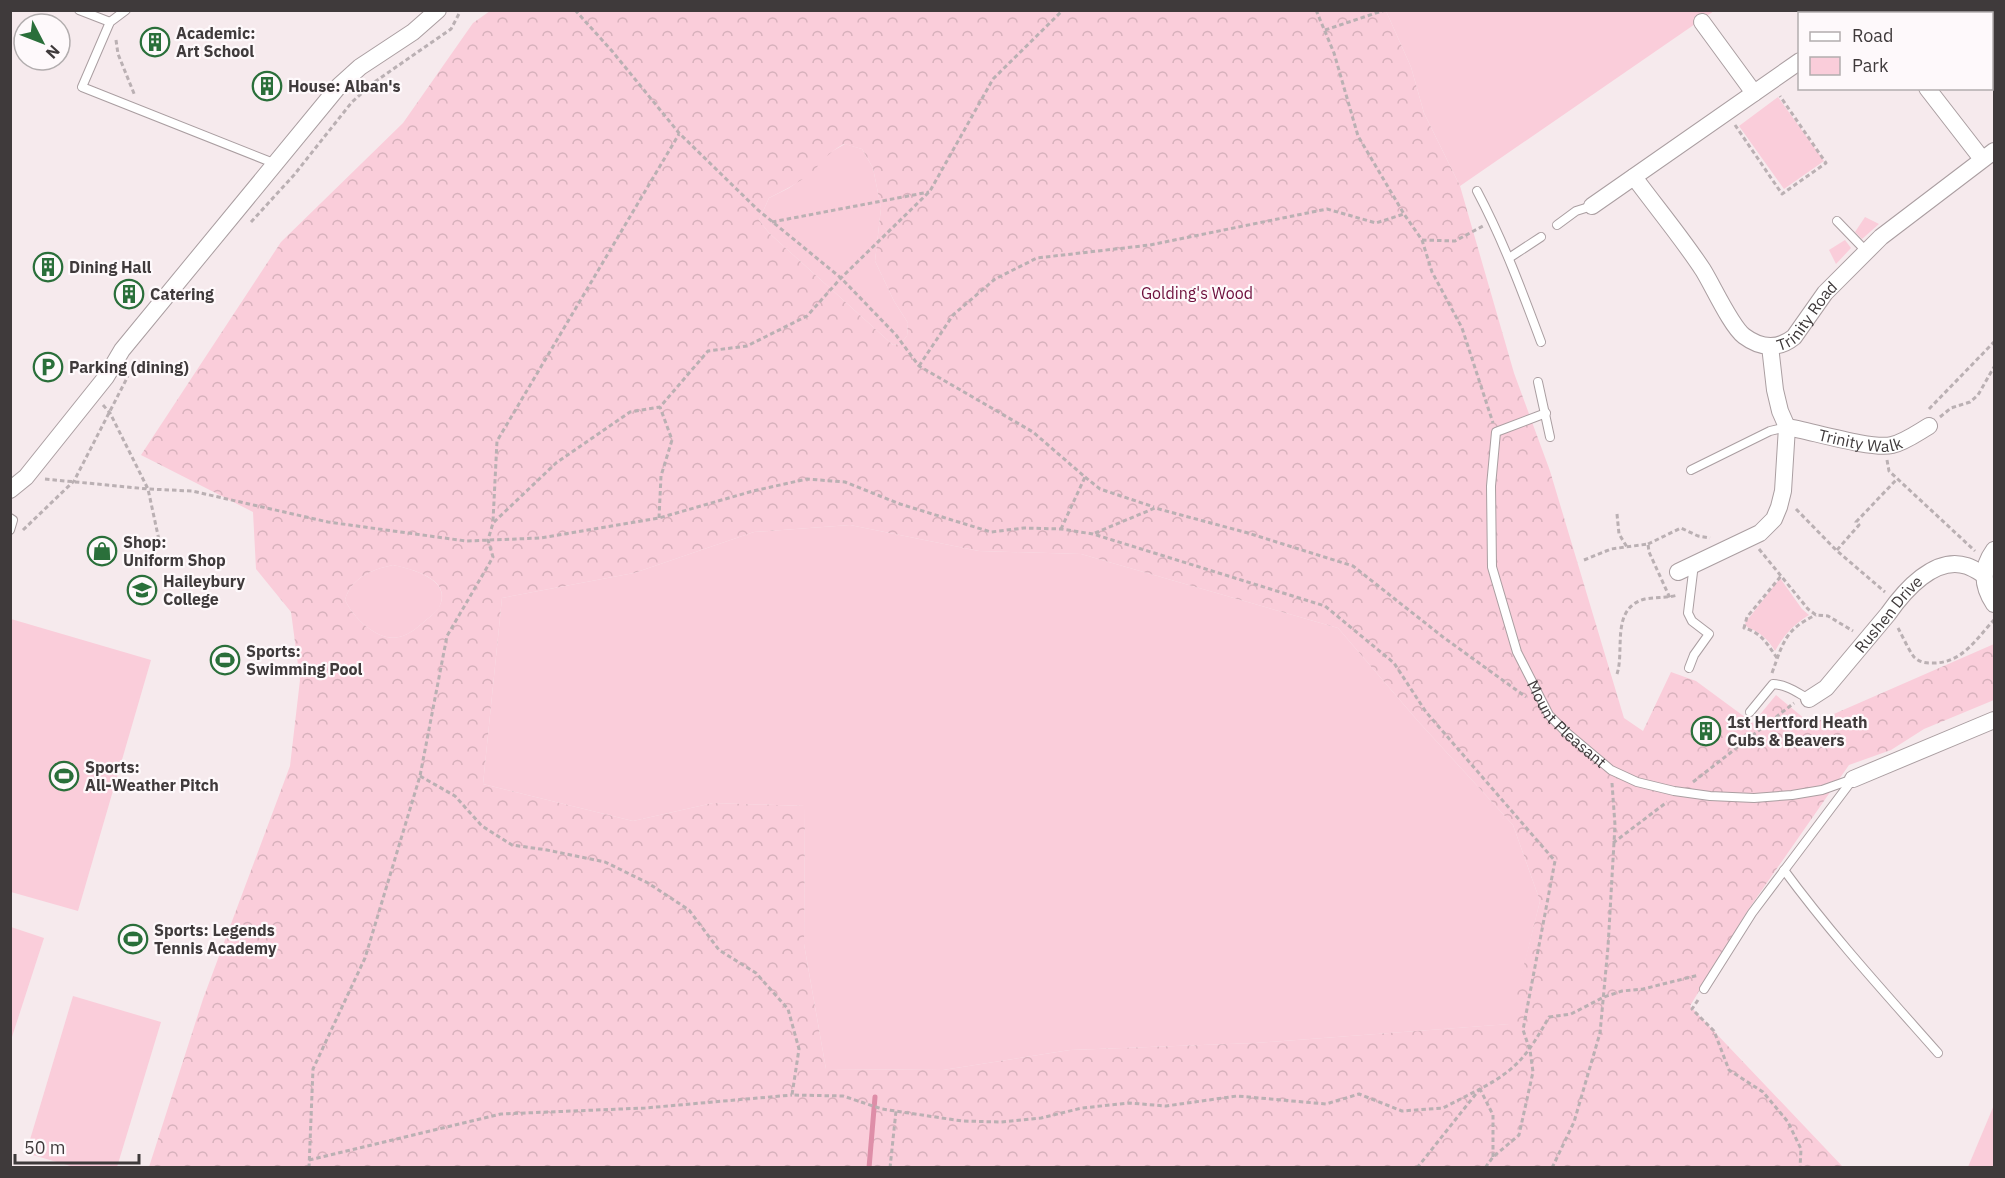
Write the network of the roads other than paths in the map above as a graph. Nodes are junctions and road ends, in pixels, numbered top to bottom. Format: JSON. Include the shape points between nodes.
{"nodes":[{"id":1,"x":79,"y":10,"type":"edge"},
{"id":2,"x":126,"y":10,"type":"edge"},
{"id":3,"x":438,"y":10,"type":"edge"},
{"id":4,"x":1702,"y":22,"type":"dead end"},
{"id":5,"x":109,"y":24,"type":"junction"},
{"id":6,"x":1798,"y":62,"type":"edge"},
{"id":7,"x":1929,"y":90,"type":"edge"},
{"id":8,"x":1754,"y":93,"type":"junction"},
{"id":9,"x":1988,"y":155,"type":"edge"},
{"id":10,"x":276,"y":164,"type":"junction"},
{"id":11,"x":1634,"y":177,"type":"junction"},
{"id":12,"x":1477,"y":191,"type":"dead end"},
{"id":13,"x":1592,"y":206,"type":"joint"},
{"id":14,"x":1837,"y":221,"type":"dead end"},
{"id":15,"x":1557,"y":225,"type":"dead end"},
{"id":16,"x":1541,"y":237,"type":"dead end"},
{"id":17,"x":1866,"y":251,"type":"junction"},
{"id":18,"x":1509,"y":258,"type":"junction"},
{"id":19,"x":1541,"y":342,"type":"dead end"},
{"id":20,"x":1770,"y":346,"type":"junction"},
{"id":21,"x":1538,"y":382,"type":"dead end"},
{"id":22,"x":1546,"y":413,"type":"junction"},
{"id":23,"x":1929,"y":426,"type":"road end"},
{"id":24,"x":1787,"y":427,"type":"junction"},
{"id":25,"x":1550,"y":437,"type":"dead end"},
{"id":26,"x":1691,"y":470,"type":"dead end"},
{"id":27,"x":10,"y":490,"type":"edge"},
{"id":28,"x":10,"y":518,"type":"edge"},
{"id":29,"x":14,"y":533,"type":"edge"},
{"id":30,"x":1988,"y":562,"type":"edge"},
{"id":31,"x":1694,"y":564,"type":"junction"},
{"id":32,"x":1678,"y":572,"type":"dead end"},
{"id":33,"x":1994,"y":612,"type":"edge"},
{"id":34,"x":1689,"y":668,"type":"dead end"},
{"id":35,"x":1806,"y":697,"type":"joint"},
{"id":36,"x":1750,"y":712,"type":"dead end"},
{"id":37,"x":1995,"y":720,"type":"edge"},
{"id":38,"x":1853,"y":779,"type":"junction"},
{"id":39,"x":1784,"y":870,"type":"junction"},
{"id":40,"x":1704,"y":989,"type":"road end"},
{"id":41,"x":1938,"y":1053,"type":"dead end"}],
"edges":[{"from":1,"to":5,"type":"lane"},
{"from":2,"to":5,"type":"lane"},
{"from":3,"to":10,"type":"street","via":[[413,32],[360,66]]},
{"from":4,"to":8,"type":"street"},
{"from":5,"to":10,"type":"lane","via":[[82,87]]},
{"from":6,"to":8,"type":"street"},
{"from":7,"to":9,"type":"street","name":"Trinity Road"},
{"from":8,"to":11,"type":"street"},
{"from":9,"to":17,"type":"street","name":"Trinity Road"},
{"from":10,"to":27,"type":"street","via":[[122,350],[106,377],[26,477]]},
{"from":11,"to":13,"type":"street"},
{"from":11,"to":20,"type":"street","name":"Trinity Road","via":[[1701,266],[1741,334],[1761,346]]},
{"from":12,"to":18,"type":"lane"},
{"from":13,"to":15,"type":"lane"},
{"from":14,"to":17,"type":"lane"},
{"from":16,"to":18,"type":"lane"},
{"from":17,"to":20,"type":"street","name":"Trinity Road","via":[[1825,293],[1794,337]]},
{"from":18,"to":19,"type":"lane"},
{"from":20,"to":24,"type":"street","via":[[1775,390]]},
{"from":21,"to":22,"type":"lane"},
{"from":22,"to":25,"type":"lane"},
{"from":22,"to":38,"type":"lane","name":"Mount Pleasant","via":[[1496,432],[1491,486],[1492,567],[1517,652],[1549,715],[1611,770],[1637,782],[1681,792],[1754,798],[1822,790]]},
{"from":23,"to":24,"type":"street","name":"Trinity Walk","via":[[1890,446]]},
{"from":24,"to":26,"type":"lane","via":[[1770,431]]},
{"from":24,"to":31,"type":"street","via":[[1783,491],[1768,527],[1751,540]]},
{"from":28,"to":29,"type":"lane"},
{"from":30,"to":33,"type":"street","via":[[1985,588]]},
{"from":30,"to":35,"type":"street","name":"Rushen Drive","via":[[1935,569],[1911,586],[1826,688]]},
{"from":31,"to":32,"type":"street"},
{"from":31,"to":34,"type":"lane","via":[[1688,613],[1709,634]]},
{"from":35,"to":36,"type":"lane","via":[[1773,684]]},
{"from":37,"to":38,"type":"street","name":"Mount Pleasant"},
{"from":38,"to":39,"type":"lane"},
{"from":39,"to":40,"type":"lane"},
{"from":39,"to":41,"type":"lane","via":[[1862,968]]}]}
